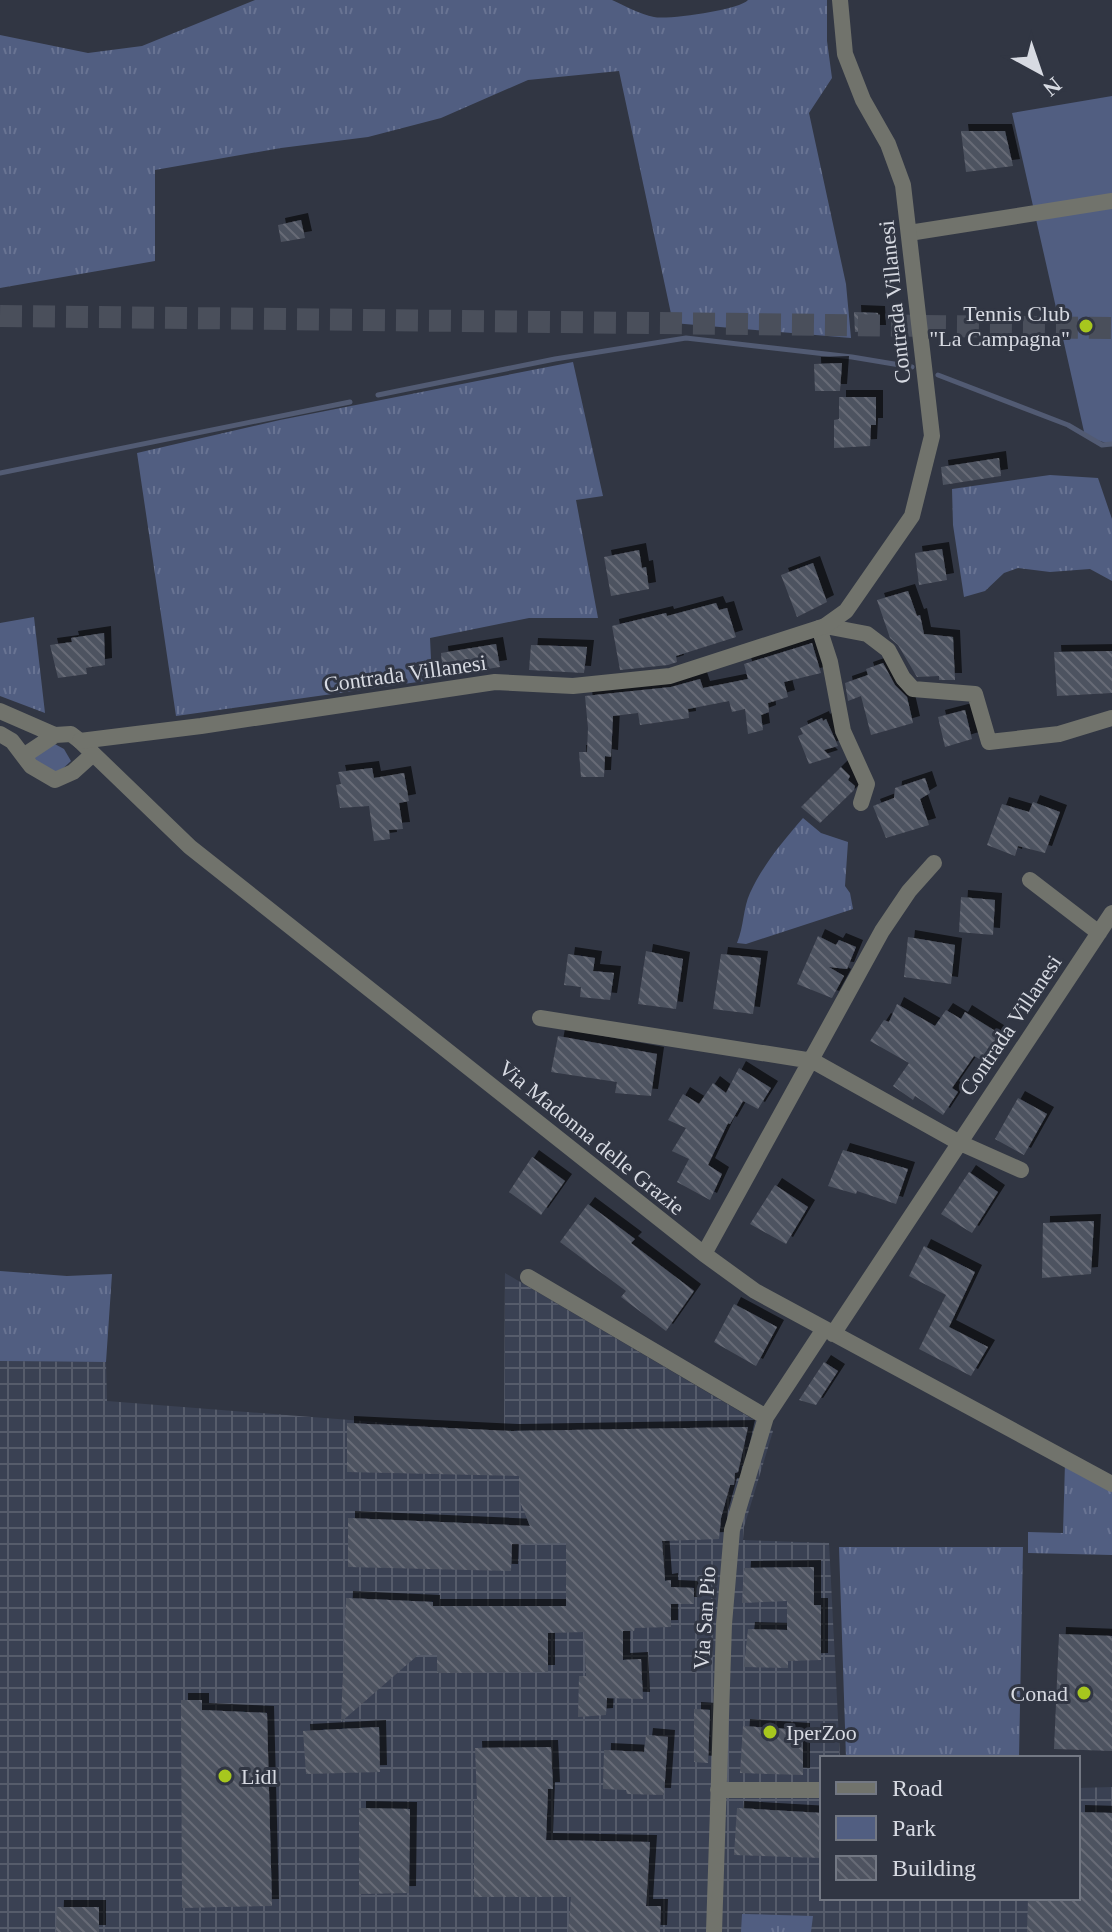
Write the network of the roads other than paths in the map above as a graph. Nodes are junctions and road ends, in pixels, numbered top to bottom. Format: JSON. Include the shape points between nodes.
{"nodes":[{"id":1,"x":840,"y":0,"type":"edge"},
{"id":2,"x":1112,"y":201,"type":"edge"},
{"id":3,"x":909,"y":233,"type":"junction"},
{"id":4,"x":822,"y":627,"type":"junction"},
{"id":5,"x":0,"y":711,"type":"edge"},
{"id":6,"x":1112,"y":718,"type":"edge"},
{"id":7,"x":0,"y":734,"type":"edge"},
{"id":8,"x":55,"y":735,"type":"junction"},
{"id":9,"x":80,"y":741,"type":"junction"},
{"id":10,"x":93,"y":754,"type":"junction"},
{"id":11,"x":25,"y":755,"type":"junction"},
{"id":12,"x":861,"y":803,"type":"dead end"},
{"id":13,"x":934,"y":863,"type":"dead end"},
{"id":14,"x":1030,"y":880,"type":"dead end"},
{"id":15,"x":1112,"y":913,"type":"edge"},
{"id":16,"x":1099,"y":933,"type":"junction"},
{"id":17,"x":540,"y":1018,"type":"dead end"},
{"id":18,"x":813,"y":1061,"type":"junction"},
{"id":19,"x":958,"y":1142,"type":"junction"},
{"id":20,"x":1021,"y":1170,"type":"dead end"},
{"id":21,"x":704,"y":1254,"type":"junction"},
{"id":22,"x":528,"y":1277,"type":"dead end"},
{"id":23,"x":828,"y":1332,"type":"junction"},
{"id":24,"x":766,"y":1417,"type":"junction"},
{"id":25,"x":1112,"y":1484,"type":"edge"},
{"id":26,"x":718,"y":1790,"type":"junction"},
{"id":27,"x":820,"y":1790,"type":"edge"},
{"id":28,"x":714,"y":1932,"type":"edge"}],
"edges":[{"from":1,"to":3,"type":"street","name":"Contrada Villanesi","via":[[845,54],[903,185]]},
{"from":2,"to":3,"type":"street"},
{"from":3,"to":4,"type":"street","name":"Contrada Villanesi","via":[[932,436],[925,470],[912,516],[846,611]]},
{"from":4,"to":6,"type":"street","name":"Contrada Villanesi","via":[[867,634],[888,650],[913,689],[975,694],[989,742],[1059,734]]},
{"from":4,"to":9,"type":"street","name":"Contrada Villanesi","via":[[670,676],[573,686],[495,682]]},
{"from":4,"to":12,"type":"street","via":[[843,731],[867,784]]},
{"from":5,"to":8,"type":"street"},
{"from":7,"to":11,"type":"street"},
{"from":8,"to":9,"type":"street","via":[[71,734]]},
{"from":8,"to":11,"type":"street"},
{"from":9,"to":10,"type":"street","name":"Via Madonna delle Grazie"},
{"from":10,"to":11,"type":"street","via":[[55,780],[31,766]]},
{"from":10,"to":21,"type":"street","name":"Via Madonna delle Grazie","via":[[190,847]]},
{"from":13,"to":18,"type":"street","via":[[882,931]]},
{"from":14,"to":16,"type":"street"},
{"from":15,"to":16,"type":"street","name":"Contrada Villanesi"},
{"from":16,"to":19,"type":"street","name":"Contrada Villanesi"},
{"from":17,"to":18,"type":"street"},
{"from":18,"to":19,"type":"street"},
{"from":18,"to":21,"type":"street"},
{"from":19,"to":20,"type":"street"},
{"from":19,"to":23,"type":"street","name":"Contrada Villanesi"},
{"from":21,"to":23,"type":"street","name":"Via Madonna delle Grazie","via":[[755,1291]]},
{"from":22,"to":24,"type":"street"},
{"from":23,"to":24,"type":"street","name":"Via San Pio"},
{"from":23,"to":25,"type":"street","name":"Via Madonna delle Grazie"},
{"from":24,"to":26,"type":"street","name":"Via San Pio","via":[[732,1530]]},
{"from":26,"to":27,"type":"street"},
{"from":26,"to":28,"type":"street","name":"Via San Pio"}]}
